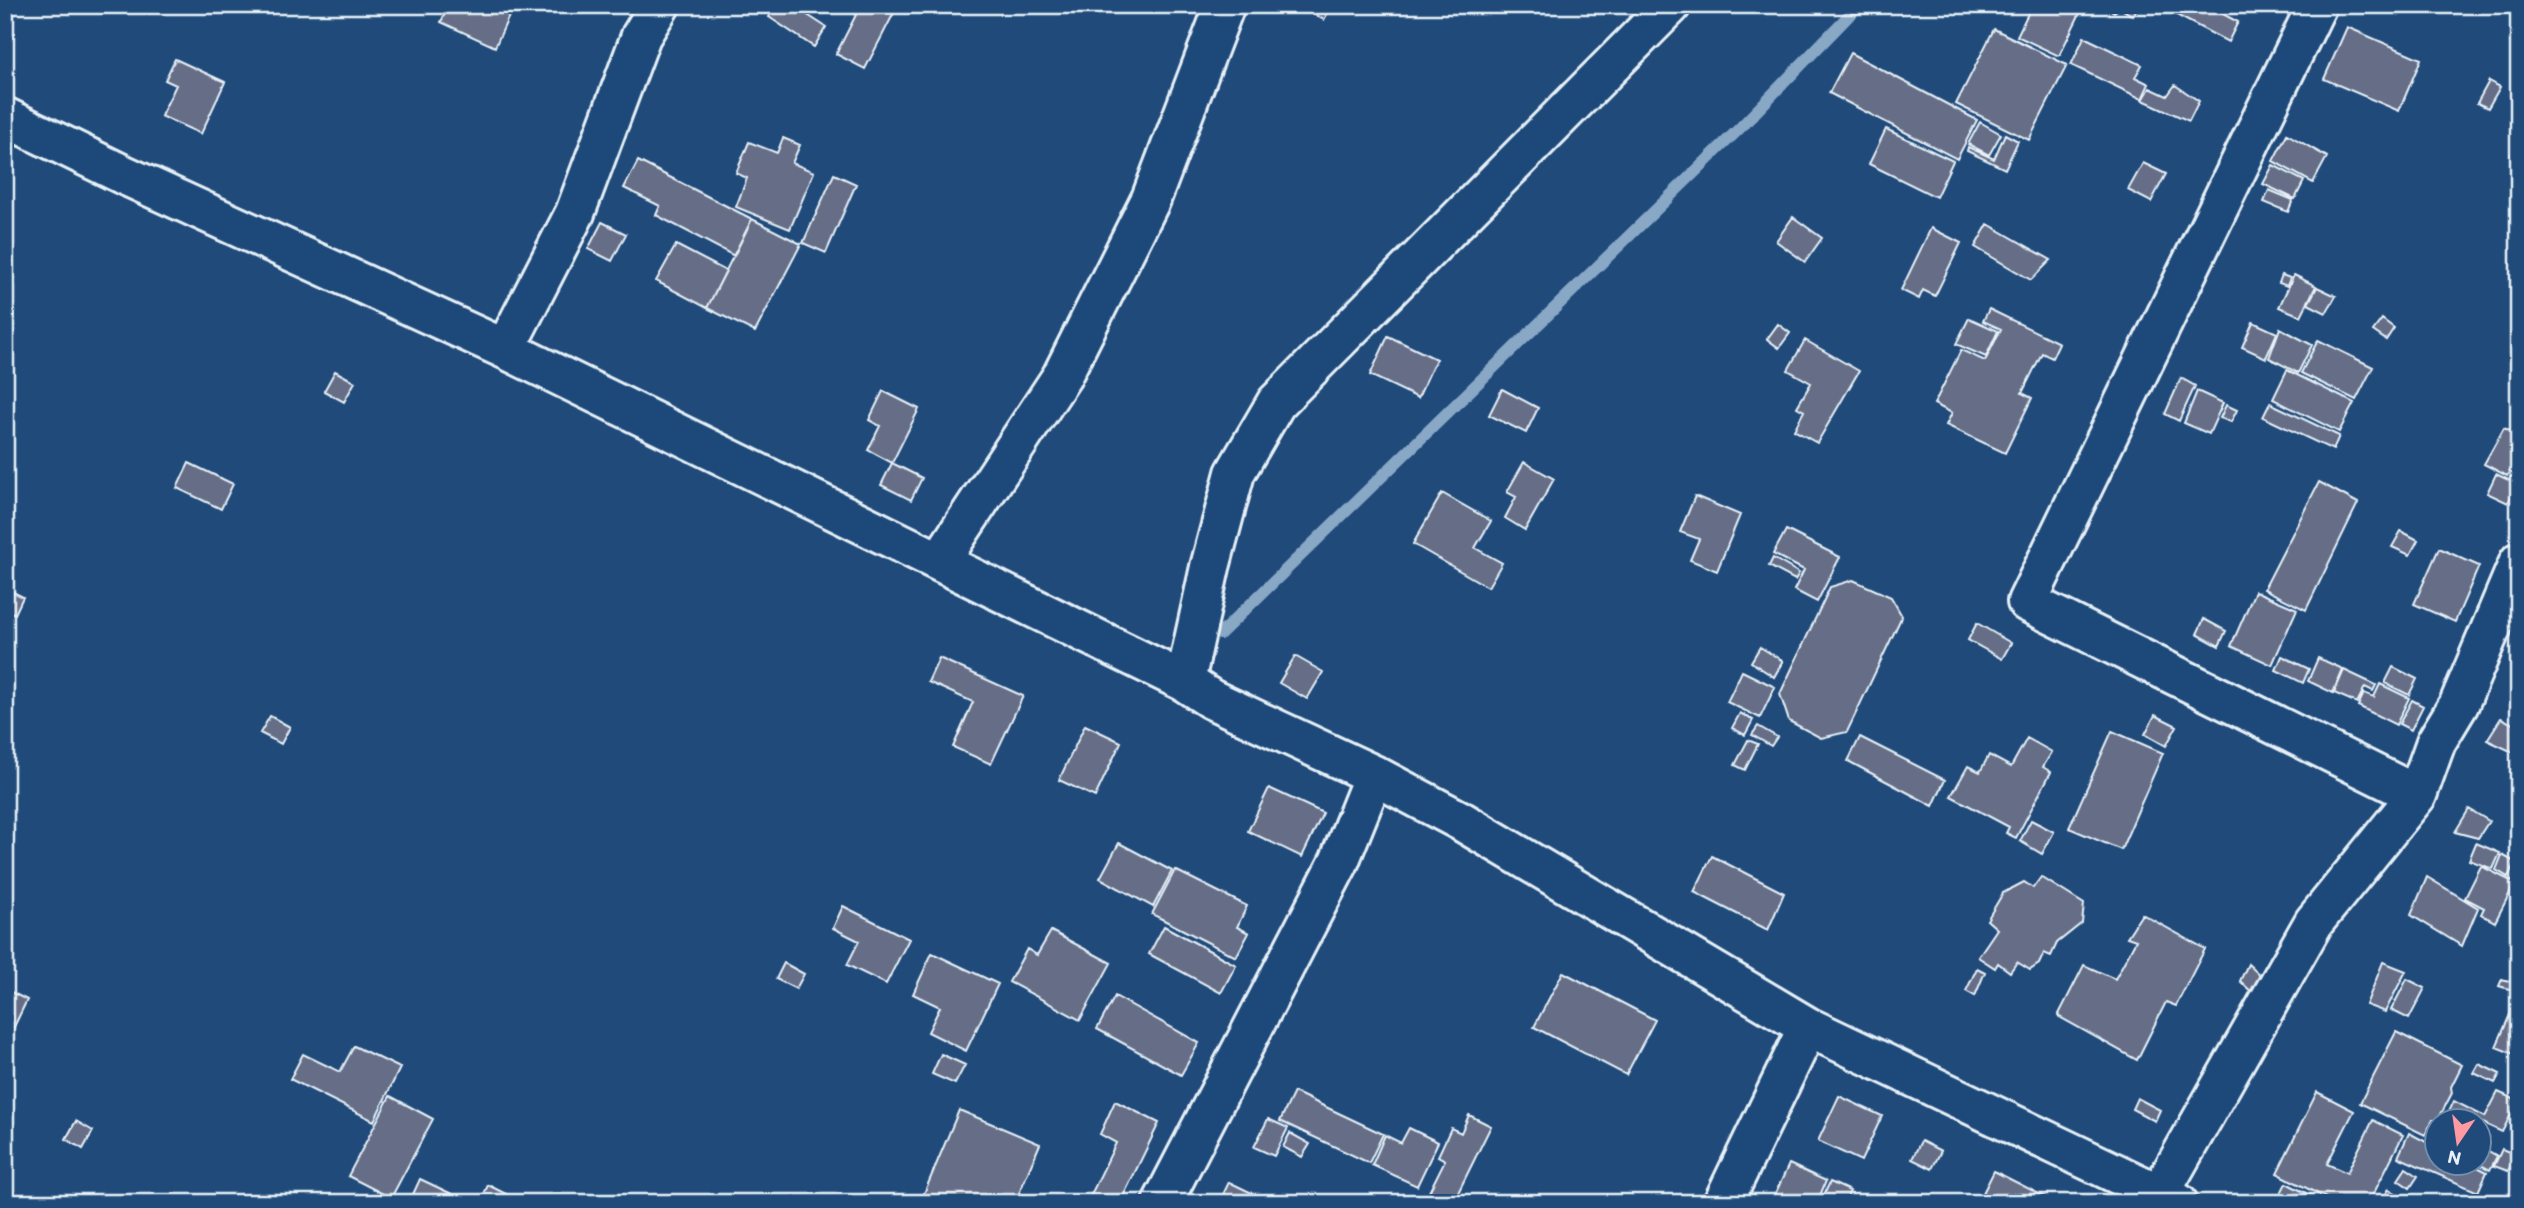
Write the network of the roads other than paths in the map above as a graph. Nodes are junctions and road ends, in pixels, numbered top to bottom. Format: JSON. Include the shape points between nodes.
{"nodes":[{"id":1,"x":660,"y":5,"type":"edge"},
{"id":2,"x":1671,"y":5,"type":"edge"},
{"id":3,"x":2317,"y":5,"type":"edge"},
{"id":4,"x":1214,"y":15,"type":"edge"},
{"id":5,"x":5,"y":117,"type":"edge"},
{"id":6,"x":505,"y":348,"type":"junction"},
{"id":7,"x":940,"y":561,"type":"junction"},
{"id":8,"x":2519,"y":562,"type":"edge"},
{"id":9,"x":1185,"y":682,"type":"junction"},
{"id":10,"x":1374,"y":775,"type":"junction"},
{"id":11,"x":2417,"y":795,"type":"junction"},
{"id":12,"x":1808,"y":1027,"type":"junction"},
{"id":13,"x":2168,"y":1199,"type":"edge"},
{"id":14,"x":1162,"y":1203,"type":"edge"},
{"id":15,"x":1723,"y":1203,"type":"edge"}],
"edges":[{"from":1,"to":6,"type":"street","via":[[641,36],[575,213]]},
{"from":2,"to":9,"type":"street","via":[[1276,403],[1235,473]]},
{"from":3,"to":11,"type":"street","via":[[2027,602]]},
{"from":4,"to":7,"type":"street","via":[[1151,199],[1062,376]]},
{"from":5,"to":6,"type":"street"},
{"from":6,"to":7,"type":"street"},
{"from":7,"to":9,"type":"street"},
{"from":8,"to":11,"type":"street","via":[[2459,704],[2436,742]]},
{"from":9,"to":10,"type":"street","via":[[1211,699]]},
{"from":10,"to":12,"type":"street","via":[[1461,821]]},
{"from":10,"to":14,"type":"street","via":[[1339,862]]},
{"from":11,"to":13,"type":"street","via":[[2314,922]]},
{"from":12,"to":13,"type":"street"},
{"from":12,"to":15,"type":"street"}]}
